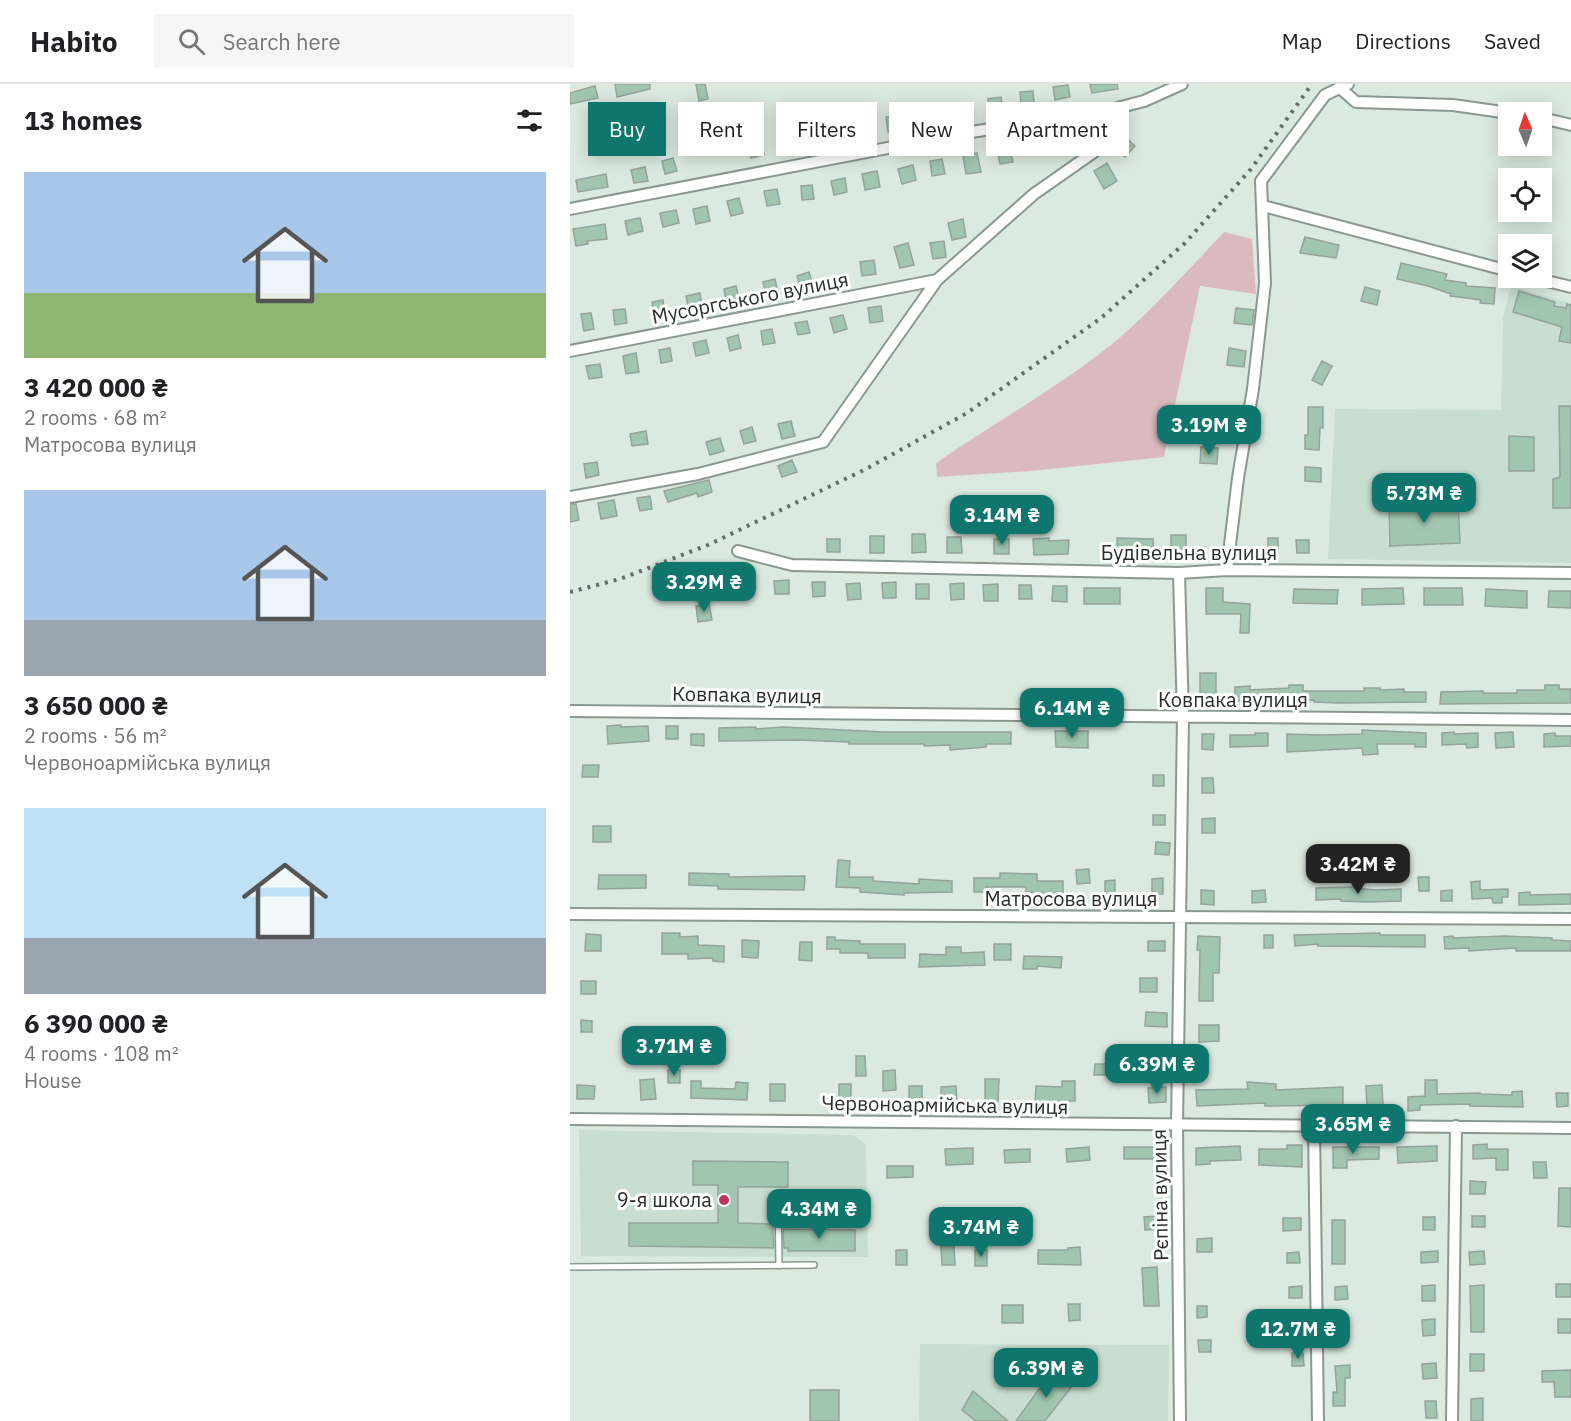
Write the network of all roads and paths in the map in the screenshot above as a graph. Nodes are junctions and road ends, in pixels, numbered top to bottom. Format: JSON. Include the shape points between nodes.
{"nodes":[{"id":1,"x":1182,"y":84,"type":"edge"},
{"id":2,"x":1344,"y":86,"type":"edge"},
{"id":3,"x":1129,"y":105,"type":"edge"},
{"id":4,"x":1498,"y":111,"type":"edge"},
{"id":5,"x":1552,"y":120,"type":"edge"},
{"id":6,"x":1571,"y":125,"type":"edge"},
{"id":7,"x":986,"y":130,"type":"edge"},
{"id":8,"x":1088,"y":156,"type":"edge"},
{"id":9,"x":1263,"y":206,"type":"junction"},
{"id":10,"x":570,"y":209,"type":"edge"},
{"id":11,"x":1498,"y":268,"type":"edge"},
{"id":12,"x":936,"y":280,"type":"junction"},
{"id":13,"x":1552,"y":282,"type":"edge"},
{"id":14,"x":1571,"y":287,"type":"edge"},
{"id":15,"x":570,"y":351,"type":"edge"},
{"id":16,"x":570,"y":497,"type":"edge"},
{"id":17,"x":738,"y":551,"type":"dead end"},
{"id":18,"x":1227,"y":570,"type":"junction"},
{"id":19,"x":1179,"y":573,"type":"junction"},
{"id":20,"x":1571,"y":573,"type":"edge"},
{"id":21,"x":570,"y":711,"type":"edge"},
{"id":22,"x":1183,"y":717,"type":"junction"},
{"id":23,"x":1571,"y":720,"type":"edge"},
{"id":24,"x":570,"y":914,"type":"edge"},
{"id":25,"x":1180,"y":918,"type":"junction"},
{"id":26,"x":1571,"y":919,"type":"edge"},
{"id":27,"x":570,"y":1119,"type":"edge"},
{"id":28,"x":1177,"y":1126,"type":"junction"},
{"id":29,"x":1314,"y":1126,"type":"junction"},
{"id":30,"x":1456,"y":1126,"type":"junction"},
{"id":31,"x":1571,"y":1128,"type":"edge"},
{"id":32,"x":777,"y":1195,"type":"dead end"},
{"id":33,"x":814,"y":1265,"type":"dead end"},
{"id":34,"x":779,"y":1266,"type":"junction"},
{"id":35,"x":570,"y":1267,"type":"edge"},
{"id":36,"x":1180,"y":1421,"type":"edge"},
{"id":37,"x":1318,"y":1421,"type":"edge"},
{"id":38,"x":1452,"y":1421,"type":"edge"}],
"edges":[{"from":1,"to":3,"type":"street"},
{"from":2,"to":4,"type":"street","via":[[1356,102],[1453,105]]},
{"from":2,"to":9,"type":"street","via":[[1325,95],[1261,181]]},
{"from":5,"to":6,"type":"street"},
{"from":7,"to":10,"type":"street"},
{"from":8,"to":12,"type":"street","via":[[1034,194]]},
{"from":9,"to":11,"type":"street"},
{"from":9,"to":18,"type":"street","via":[[1265,283]]},
{"from":12,"to":15,"type":"street","name":"Мусоргського вулиця"},
{"from":12,"to":16,"type":"street","via":[[822,442],[698,474]]},
{"from":13,"to":14,"type":"street"},
{"from":17,"to":19,"type":"street","name":"Будівельна вулиця","via":[[792,566]]},
{"from":18,"to":19,"type":"street","name":"Будівельна вулиця"},
{"from":18,"to":20,"type":"street","name":"Будівельна вулиця"},
{"from":19,"to":22,"type":"street","name":"Рєпіна вулиця"},
{"from":21,"to":22,"type":"street","name":"Ковпака вулиця"},
{"from":22,"to":23,"type":"street","name":"Ковпака вулиця"},
{"from":22,"to":25,"type":"street","name":"Рєпіна вулиця"},
{"from":24,"to":25,"type":"street","name":"Матросова вулиця"},
{"from":25,"to":26,"type":"street","name":"Матросова вулиця"},
{"from":25,"to":28,"type":"street","name":"Рєпіна вулиця"},
{"from":27,"to":28,"type":"street","name":"Червоноармійська вулиця"},
{"from":28,"to":29,"type":"street","name":"Червоноармійська вулиця"},
{"from":28,"to":36,"type":"street","name":"Рєпіна вулиця"},
{"from":29,"to":30,"type":"street","name":"Червоноармійська вулиця"},
{"from":29,"to":37,"type":"street"},
{"from":30,"to":31,"type":"street","name":"Червоноармійська вулиця"},
{"from":30,"to":38,"type":"street"},
{"from":32,"to":34,"type":"lane"},
{"from":33,"to":34,"type":"lane"},
{"from":34,"to":35,"type":"lane"}]}
